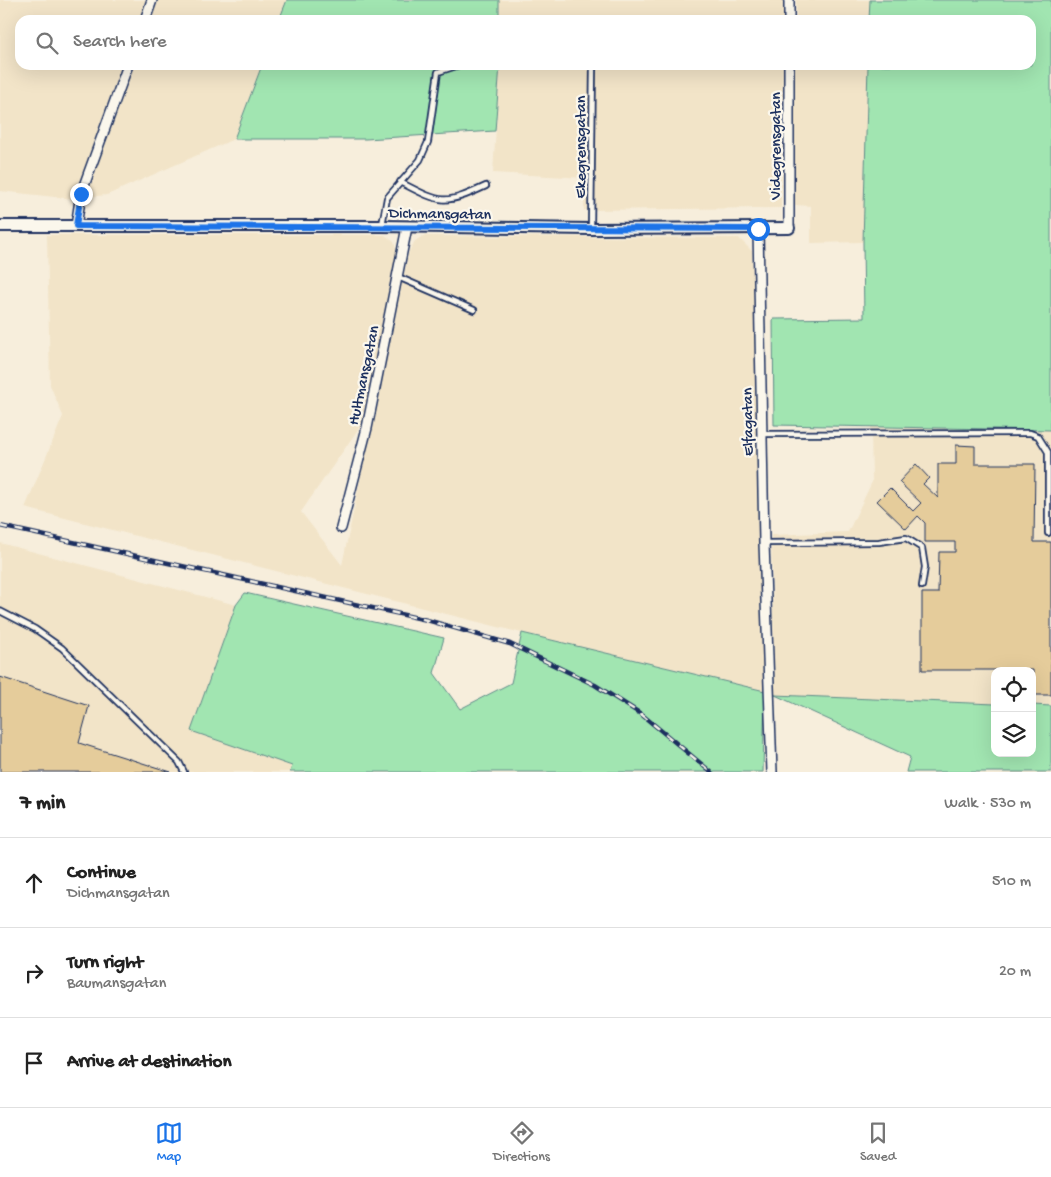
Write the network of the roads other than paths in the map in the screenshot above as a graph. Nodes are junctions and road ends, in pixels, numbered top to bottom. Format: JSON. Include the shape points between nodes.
{"nodes":[{"id":1,"x":152,"y":0,"type":"edge"},
{"id":2,"x":789,"y":0,"type":"edge"},
{"id":3,"x":147,"y":15,"type":"edge"},
{"id":4,"x":789,"y":15,"type":"edge"},
{"id":5,"x":126,"y":70,"type":"edge"},
{"id":6,"x":444,"y":70,"type":"edge"},
{"id":7,"x":593,"y":70,"type":"edge"},
{"id":8,"x":789,"y":70,"type":"edge"},
{"id":9,"x":400,"y":182,"type":"junction"},
{"id":10,"x":486,"y":186,"type":"dead end"},
{"id":11,"x":0,"y":226,"type":"edge"},
{"id":12,"x":76,"y":226,"type":"junction"},
{"id":13,"x":382,"y":226,"type":"junction"},
{"id":14,"x":407,"y":227,"type":"junction"},
{"id":15,"x":789,"y":228,"type":"joint"},
{"id":16,"x":591,"y":229,"type":"junction"},
{"id":17,"x":758,"y":229,"type":"junction"},
{"id":18,"x":398,"y":277,"type":"junction"},
{"id":19,"x":474,"y":310,"type":"dead end"},
{"id":20,"x":761,"y":434,"type":"junction"},
{"id":21,"x":341,"y":528,"type":"dead end"},
{"id":22,"x":1048,"y":533,"type":"dead end"},
{"id":23,"x":764,"y":543,"type":"junction"},
{"id":24,"x":922,"y":586,"type":"dead end"},
{"id":25,"x":0,"y":611,"type":"edge"},
{"id":26,"x":184,"y":772,"type":"edge"},
{"id":27,"x":772,"y":772,"type":"edge"}],
"edges":[{"from":1,"to":3,"type":"street"},
{"from":2,"to":4,"type":"street"},
{"from":5,"to":12,"type":"street","via":[[81,194]]},
{"from":6,"to":9,"type":"lane","via":[[438,72],[428,142],[420,160]]},
{"from":7,"to":16,"type":"lane","name":"Ekegrensgatan"},
{"from":8,"to":15,"type":"street","name":"Videgrensgatan"},
{"from":9,"to":10,"type":"lane","via":[[433,199],[456,200]]},
{"from":9,"to":13,"type":"lane","via":[[387,198]]},
{"from":11,"to":12,"type":"street","name":"Dichmansgatan"},
{"from":12,"to":13,"type":"street","name":"Dichmansgatan"},
{"from":13,"to":14,"type":"street","name":"Dichmansgatan"},
{"from":14,"to":16,"type":"street","name":"Dichmansgatan"},
{"from":14,"to":18,"type":"street","name":"Hultmansgatan"},
{"from":15,"to":17,"type":"street","name":"Dichmansgatan"},
{"from":16,"to":17,"type":"street","name":"Dichmansgatan"},
{"from":17,"to":20,"type":"street","name":"Elfagatan"},
{"from":18,"to":19,"type":"lane"},
{"from":18,"to":21,"type":"street","name":"Hultmansgatan","via":[[367,428]]},
{"from":20,"to":22,"type":"lane","via":[[1030,433],[1038,436],[1048,452]]},
{"from":20,"to":23,"type":"street","name":"Elfagatan"},
{"from":23,"to":24,"type":"lane","via":[[879,542],[906,538],[922,548],[925,567]]},
{"from":23,"to":27,"type":"street","name":"Elfagatan"},
{"from":25,"to":26,"type":"lane","via":[[62,648],[179,762]]}]}
